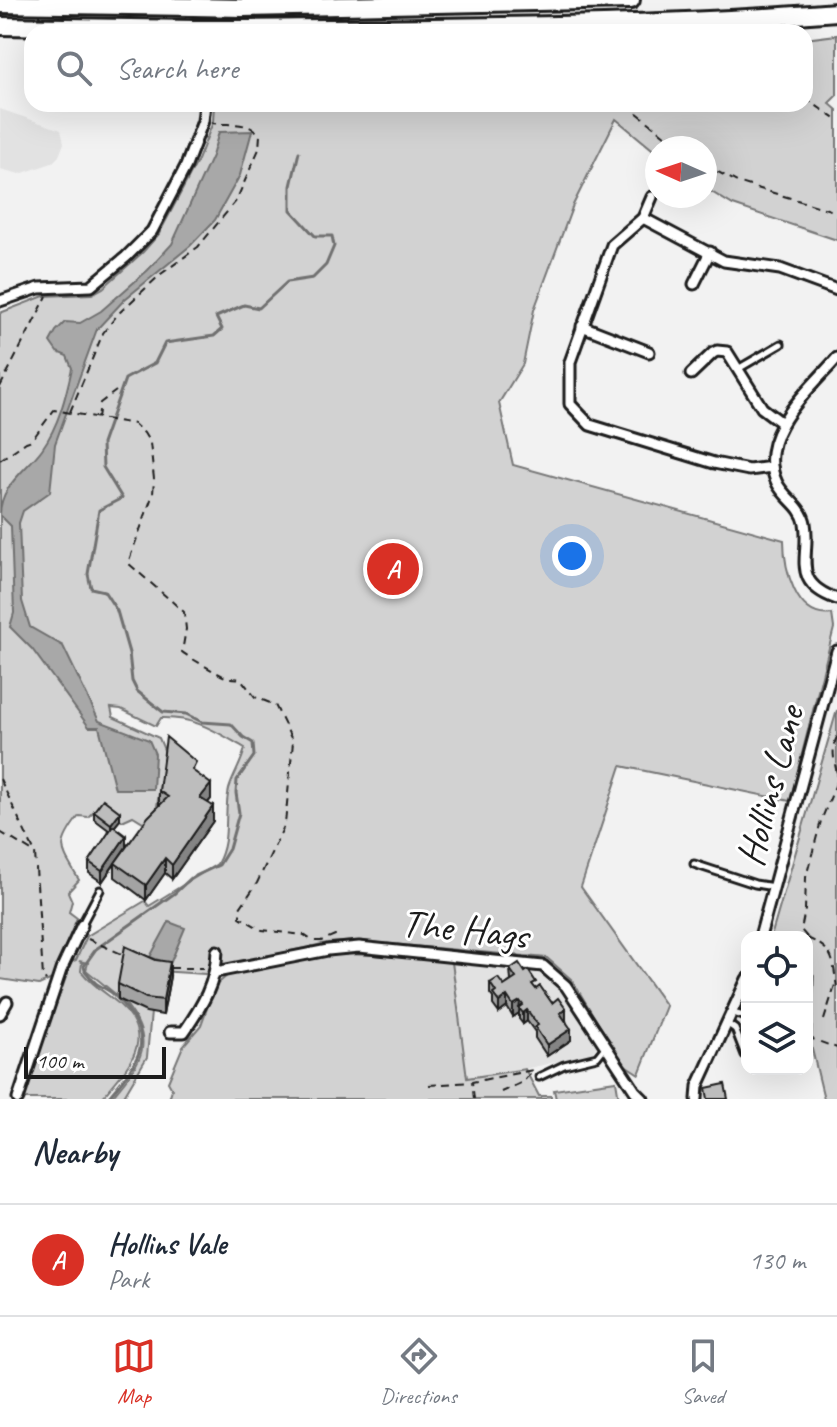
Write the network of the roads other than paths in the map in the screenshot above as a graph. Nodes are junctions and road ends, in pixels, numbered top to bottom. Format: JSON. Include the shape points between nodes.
{"nodes":[{"id":1,"x":210,"y":0,"type":"edge"},
{"id":2,"x":631,"y":0,"type":"edge"},
{"id":3,"x":0,"y":4,"type":"edge"},
{"id":4,"x":837,"y":12,"type":"edge"},
{"id":5,"x":204,"y":24,"type":"edge"},
{"id":6,"x":583,"y":24,"type":"edge"},
{"id":7,"x":0,"y":26,"type":"edge"},
{"id":8,"x":24,"y":26,"type":"edge"},
{"id":9,"x":204,"y":112,"type":"edge"},
{"id":10,"x":647,"y":208,"type":"edge"},
{"id":11,"x":643,"y":218,"type":"junction"},
{"id":12,"x":710,"y":252,"type":"junction"},
{"id":13,"x":694,"y":284,"type":"dead end"},
{"id":14,"x":837,"y":290,"type":"edge"},
{"id":15,"x":0,"y":301,"type":"edge"},
{"id":16,"x":582,"y":326,"type":"junction"},
{"id":17,"x":781,"y":344,"type":"dead end"},
{"id":18,"x":649,"y":352,"type":"dead end"},
{"id":19,"x":837,"y":358,"type":"edge"},
{"id":20,"x":738,"y":369,"type":"junction"},
{"id":21,"x":691,"y":374,"type":"dead end"},
{"id":22,"x":782,"y":423,"type":"junction"},
{"id":23,"x":772,"y":467,"type":"junction"},
{"id":24,"x":837,"y":599,"type":"edge"},
{"id":25,"x":837,"y":651,"type":"edge"},
{"id":26,"x":694,"y":864,"type":"dead end"},
{"id":27,"x":774,"y":887,"type":"junction"},
{"id":28,"x":100,"y":890,"type":"dead end"},
{"id":29,"x":82,"y":925,"type":"joint"},
{"id":30,"x":762,"y":931,"type":"edge"},
{"id":31,"x":217,"y":951,"type":"dead end"},
{"id":32,"x":216,"y":972,"type":"junction"},
{"id":33,"x":741,"y":994,"type":"edge"},
{"id":34,"x":7,"y":1002,"type":"dead end"},
{"id":35,"x":733,"y":1013,"type":"junction"},
{"id":36,"x":0,"y":1014,"type":"edge"},
{"id":37,"x":741,"y":1015,"type":"edge"},
{"id":38,"x":728,"y":1024,"type":"junction"},
{"id":39,"x":170,"y":1032,"type":"dead end"},
{"id":40,"x":741,"y":1045,"type":"edge"},
{"id":41,"x":606,"y":1047,"type":"junction"},
{"id":42,"x":539,"y":1077,"type":"dead end"},
{"id":43,"x":18,"y":1099,"type":"edge"},
{"id":44,"x":643,"y":1099,"type":"edge"},
{"id":45,"x":697,"y":1099,"type":"edge"}],
"edges":[{"from":1,"to":5,"type":"street"},
{"from":2,"to":3,"type":"highway","bridge":true,"via":[[243,8]]},
{"from":4,"to":6,"type":"highway","bridge":true},
{"from":7,"to":8,"type":"highway"},
{"from":9,"to":15,"type":"street","via":[[186,166],[152,231],[96,283],[51,287]]},
{"from":10,"to":11,"type":"street"},
{"from":11,"to":12,"type":"street"},
{"from":11,"to":16,"type":"street","via":[[612,245]]},
{"from":12,"to":13,"type":"street"},
{"from":12,"to":14,"type":"street","via":[[724,261],[780,269]]},
{"from":16,"to":18,"type":"street"},
{"from":16,"to":23,"type":"street","via":[[570,362],[570,404],[590,425],[714,463],[749,470]]},
{"from":17,"to":20,"type":"lane"},
{"from":19,"to":22,"type":"street"},
{"from":20,"to":21,"type":"street","via":[[727,352],[717,351]]},
{"from":20,"to":22,"type":"street","via":[[762,408]]},
{"from":22,"to":23,"type":"street"},
{"from":23,"to":24,"type":"street","via":[[778,486],[804,518],[807,576]]},
{"from":25,"to":27,"type":"street","name":"Hollins Lane"},
{"from":26,"to":27,"type":"lane"},
{"from":27,"to":30,"type":"street","name":"Hollins Lane"},
{"from":28,"to":29,"type":"lane"},
{"from":29,"to":43,"type":"street","via":[[61,970]]},
{"from":31,"to":32,"type":"street"},
{"from":32,"to":39,"type":"street","via":[[203,1005],[184,1032]]},
{"from":32,"to":41,"type":"street","name":"The Hags","via":[[359,947],[543,966],[566,986]]},
{"from":33,"to":35,"type":"street"},
{"from":34,"to":36,"type":"street"},
{"from":35,"to":37,"type":"lane"},
{"from":35,"to":38,"type":"street"},
{"from":38,"to":40,"type":"lane"},
{"from":38,"to":45,"type":"street","via":[[698,1086]]},
{"from":41,"to":42,"type":"lane","via":[[597,1057]]},
{"from":41,"to":44,"type":"street","name":"The Hags"}]}
